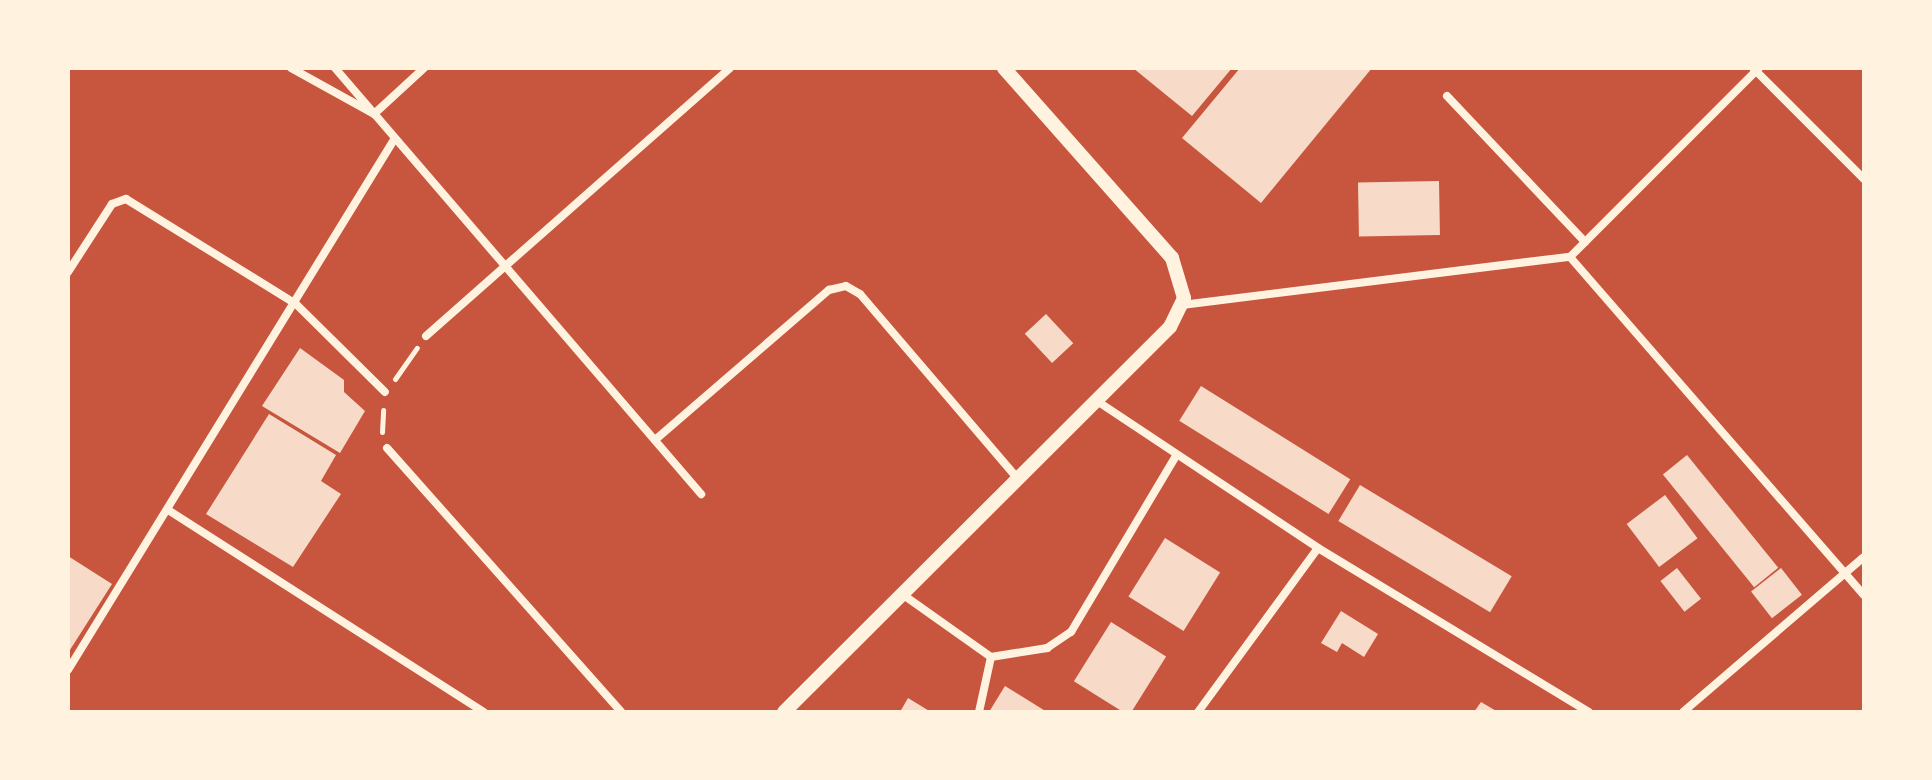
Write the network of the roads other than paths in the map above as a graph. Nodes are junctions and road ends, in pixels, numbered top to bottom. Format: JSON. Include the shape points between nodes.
{"nodes":[{"id":1,"x":291,"y":68,"type":"edge"},
{"id":2,"x":335,"y":68,"type":"edge"},
{"id":3,"x":424,"y":68,"type":"edge"},
{"id":4,"x":730,"y":68,"type":"edge"},
{"id":5,"x":1756,"y":69,"type":"edge"},
{"id":6,"x":1011,"y":71,"type":"edge"},
{"id":7,"x":1447,"y":96,"type":"dead end"},
{"id":8,"x":374,"y":114,"type":"junction"},
{"id":9,"x":395,"y":138,"type":"junction"},
{"id":10,"x":1864,"y":179,"type":"edge"},
{"id":11,"x":1585,"y":242,"type":"junction"},
{"id":12,"x":1570,"y":257,"type":"junction"},
{"id":13,"x":505,"y":266,"type":"junction"},
{"id":14,"x":68,"y":272,"type":"edge"},
{"id":15,"x":296,"y":304,"type":"junction"},
{"id":16,"x":1182,"y":305,"type":"junction"},
{"id":17,"x":426,"y":336,"type":"road end"},
{"id":18,"x":385,"y":392,"type":"road end"},
{"id":19,"x":1097,"y":401,"type":"junction"},
{"id":20,"x":655,"y":440,"type":"junction"},
{"id":21,"x":387,"y":448,"type":"road end"},
{"id":22,"x":1176,"y":456,"type":"junction"},
{"id":23,"x":1018,"y":479,"type":"junction"},
{"id":24,"x":701,"y":494,"type":"dead end"},
{"id":25,"x":168,"y":510,"type":"junction"},
{"id":26,"x":1318,"y":548,"type":"junction"},
{"id":27,"x":1864,"y":557,"type":"edge"},
{"id":28,"x":1847,"y":574,"type":"junction"},
{"id":29,"x":902,"y":594,"type":"junction"},
{"id":30,"x":1864,"y":595,"type":"edge"},
{"id":31,"x":991,"y":657,"type":"junction"},
{"id":32,"x":68,"y":670,"type":"edge"},
{"id":33,"x":1586,"y":711,"type":"edge"},
{"id":34,"x":484,"y":712,"type":"edge"},
{"id":35,"x":621,"y":712,"type":"edge"},
{"id":36,"x":784,"y":712,"type":"edge"},
{"id":37,"x":979,"y":712,"type":"edge"},
{"id":38,"x":1198,"y":712,"type":"edge"},
{"id":39,"x":1683,"y":712,"type":"edge"}],
"edges":[{"from":1,"to":8,"type":"street"},
{"from":2,"to":8,"type":"street"},
{"from":3,"to":8,"type":"street"},
{"from":4,"to":13,"type":"street"},
{"from":5,"to":10,"type":"street"},
{"from":5,"to":11,"type":"street"},
{"from":6,"to":16,"type":"street","via":[[1179,268]]},
{"from":7,"to":11,"type":"street"},
{"from":8,"to":9,"type":"street"},
{"from":9,"to":13,"type":"street"},
{"from":9,"to":15,"type":"street"},
{"from":11,"to":12,"type":"street"},
{"from":12,"to":16,"type":"street"},
{"from":12,"to":28,"type":"street"},
{"from":13,"to":17,"type":"street"},
{"from":13,"to":20,"type":"street"},
{"from":14,"to":15,"type":"street","via":[[112,204],[133,202]]},
{"from":15,"to":18,"type":"street"},
{"from":15,"to":25,"type":"street"},
{"from":16,"to":19,"type":"street","via":[[1170,327]]},
{"from":19,"to":22,"type":"street"},
{"from":19,"to":23,"type":"street"},
{"from":20,"to":23,"type":"street","via":[[829,290],[846,286]]},
{"from":20,"to":24,"type":"street"},
{"from":21,"to":35,"type":"street"},
{"from":22,"to":26,"type":"street"},
{"from":22,"to":31,"type":"street","via":[[1071,632],[1047,648]]},
{"from":23,"to":29,"type":"street"},
{"from":25,"to":32,"type":"street"},
{"from":25,"to":34,"type":"street"},
{"from":26,"to":33,"type":"street"},
{"from":26,"to":38,"type":"street"},
{"from":27,"to":28,"type":"street"},
{"from":28,"to":30,"type":"street"},
{"from":28,"to":39,"type":"street"},
{"from":29,"to":31,"type":"street"},
{"from":29,"to":36,"type":"street"},
{"from":31,"to":37,"type":"street"}]}
